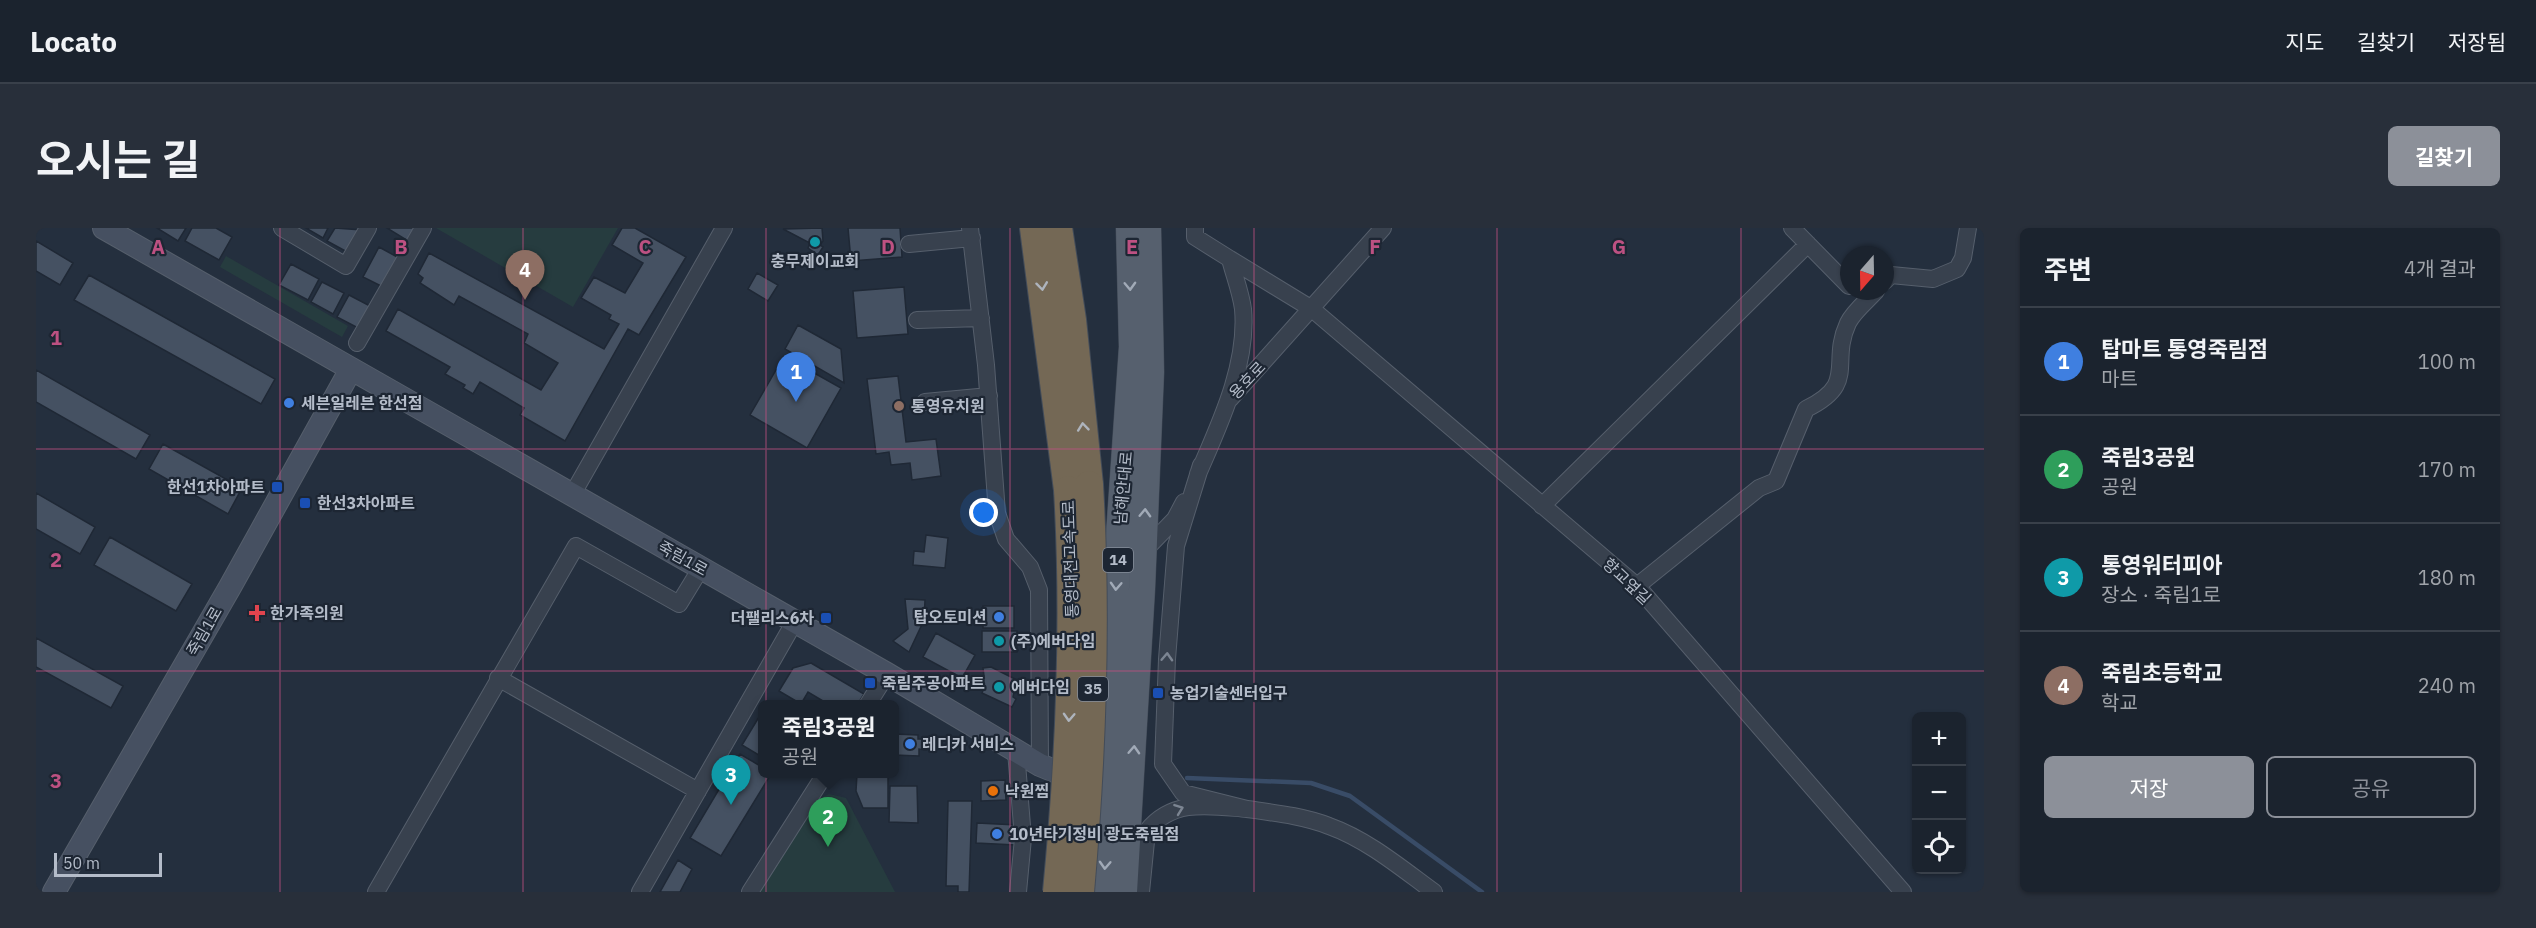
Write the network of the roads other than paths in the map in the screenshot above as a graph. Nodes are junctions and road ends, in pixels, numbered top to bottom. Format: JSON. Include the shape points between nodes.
{"nodes":[{"id":1,"x":104,"y":228,"type":"edge"},
{"id":2,"x":283,"y":228,"type":"edge"},
{"id":3,"x":368,"y":228,"type":"edge"},
{"id":4,"x":423,"y":228,"type":"edge"},
{"id":5,"x":724,"y":228,"type":"edge"},
{"id":6,"x":1034,"y":228,"type":"edge"},
{"id":7,"x":1058,"y":228,"type":"edge"},
{"id":8,"x":1129,"y":228,"type":"edge"},
{"id":9,"x":1148,"y":228,"type":"edge"},
{"id":10,"x":1195,"y":228,"type":"edge"},
{"id":11,"x":1383,"y":228,"type":"edge"},
{"id":12,"x":1792,"y":228,"type":"edge"},
{"id":13,"x":1968,"y":228,"type":"edge"},
{"id":14,"x":971,"y":233,"type":"edge"},
{"id":15,"x":909,"y":244,"type":"dead end"},
{"id":16,"x":1808,"y":244,"type":"junction"},
{"id":17,"x":1230,"y":259,"type":"junction"},
{"id":18,"x":1894,"y":275,"type":"edge"},
{"id":19,"x":1840,"y":277,"type":"edge"},
{"id":20,"x":1862,"y":300,"type":"edge"},
{"id":21,"x":1312,"y":309,"type":"junction"},
{"id":22,"x":981,"y":318,"type":"junction"},
{"id":23,"x":917,"y":320,"type":"dead end"},
{"id":24,"x":357,"y":343,"type":"dead end"},
{"id":25,"x":351,"y":369,"type":"junction"},
{"id":26,"x":989,"y":396,"type":"junction"},
{"id":27,"x":926,"y":402,"type":"dead end"},
{"id":28,"x":1226,"y":404,"type":"junction"},
{"id":29,"x":1201,"y":465,"type":"junction"},
{"id":30,"x":1078,"y":488,"type":"junction"},
{"id":31,"x":572,"y":495,"type":"junction"},
{"id":32,"x":1542,"y":506,"type":"junction"},
{"id":33,"x":1143,"y":552,"type":"junction"},
{"id":34,"x":700,"y":568,"type":"junction"},
{"id":35,"x":1637,"y":586,"type":"junction"},
{"id":36,"x":795,"y":621,"type":"junction"},
{"id":37,"x":887,"y":674,"type":"junction"},
{"id":38,"x":498,"y":678,"type":"junction"},
{"id":39,"x":871,"y":700,"type":"edge"},
{"id":40,"x":1016,"y":751,"type":"junction"},
{"id":41,"x":1040,"y":765,"type":"junction"},
{"id":42,"x":822,"y":778,"type":"edge"},
{"id":43,"x":698,"y":791,"type":"junction"},
{"id":44,"x":1119,"y":793,"type":"junction"},
{"id":45,"x":1248,"y":809,"type":"junction"},
{"id":46,"x":54,"y":892,"type":"edge"},
{"id":47,"x":376,"y":892,"type":"edge"},
{"id":48,"x":640,"y":892,"type":"edge"},
{"id":49,"x":750,"y":892,"type":"edge"},
{"id":50,"x":1018,"y":892,"type":"edge"},
{"id":51,"x":1057,"y":892,"type":"edge"},
{"id":52,"x":1080,"y":892,"type":"edge"},
{"id":53,"x":1103,"y":892,"type":"edge"},
{"id":54,"x":1124,"y":892,"type":"edge"},
{"id":55,"x":1141,"y":892,"type":"edge"},
{"id":56,"x":1434,"y":892,"type":"edge"},
{"id":57,"x":1903,"y":892,"type":"edge"}],
"edges":[{"from":1,"to":25,"type":"street","name":"죽림1로"},
{"from":2,"to":3,"type":"street","via":[[346,266]]},
{"from":4,"to":24,"type":"street"},
{"from":5,"to":31,"type":"street"},
{"from":6,"to":30,"type":"highway","name":"통영대전고속도로","number":"35","one_way":true},
{"from":30,"to":7,"type":"highway","name":"통영대전고속도로","number":"35","one_way":true,"via":[[1072,320]]},
{"from":8,"to":44,"type":"main road","name":"남해안대로","number":"14","one_way":true,"via":[[1132,347],[1117,564]]},
{"from":33,"to":9,"type":"main road","name":"남해안대로","number":"14","one_way":true,"via":[[1151,372]]},
{"from":10,"to":17,"type":"street","name":"향교옆길","via":[[1196,237]]},
{"from":11,"to":21,"type":"street","name":"용호로"},
{"from":12,"to":16,"type":"street"},
{"from":13,"to":18,"type":"street","via":[[1957,269],[1933,279]]},
{"from":14,"to":15,"type":"street"},
{"from":14,"to":22,"type":"street"},
{"from":16,"to":19,"type":"street"},
{"from":16,"to":32,"type":"street"},
{"from":17,"to":21,"type":"street","name":"향교옆길"},
{"from":17,"to":28,"type":"street","via":[[1243,308],[1242,346]]},
{"from":20,"to":35,"type":"street","via":[[1843,336],[1836,387],[1823,401],[1806,409],[1776,481],[1759,488]]},
{"from":21,"to":28,"type":"street","name":"용호로"},
{"from":21,"to":32,"type":"street","name":"향교옆길"},
{"from":22,"to":23,"type":"street"},
{"from":22,"to":26,"type":"street"},
{"from":25,"to":31,"type":"street","name":"죽림1로"},
{"from":25,"to":46,"type":"street","name":"죽림1로"},
{"from":26,"to":27,"type":"street"},
{"from":26,"to":41,"type":"street","via":[[997,513],[1006,539],[1030,567],[1039,590]]},
{"from":28,"to":29,"type":"street","name":"용호로"},
{"from":29,"to":33,"type":"street","name":"용호로","via":[[1175,519]]},
{"from":45,"to":29,"type":"street","one_way":true,"via":[[1183,793],[1163,764],[1173,569],[1176,546]]},
{"from":30,"to":51,"type":"highway","name":"통영대전고속도로","number":"35","one_way":true,"bridge":true,"via":[[1072,565],[1067,785]]},
{"from":30,"to":52,"type":"highway","name":"통영대전고속도로","number":"35","bridge":true,"via":[[1094,562],[1092,717]]},
{"from":31,"to":34,"type":"street","name":"죽림1로"},
{"from":32,"to":35,"type":"street","name":"향교옆길"},
{"from":44,"to":33,"type":"main road","name":"남해안대로","number":"14","one_way":true},
{"from":34,"to":36,"type":"street","name":"죽림1로"},
{"from":34,"to":38,"type":"street","via":[[679,604],[576,546]]},
{"from":35,"to":57,"type":"street","name":"향교옆길"},
{"from":36,"to":37,"type":"street","name":"죽림1로"},
{"from":36,"to":43,"type":"street"},
{"from":37,"to":39,"type":"street"},
{"from":37,"to":40,"type":"street","name":"죽림1로"},
{"from":38,"to":43,"type":"street"},
{"from":38,"to":47,"type":"street"},
{"from":40,"to":41,"type":"street","name":"죽림1로"},
{"from":40,"to":50,"type":"street","via":[[1023,838]]},
{"from":41,"to":44,"type":"street","name":"죽림1로"},
{"from":42,"to":49,"type":"street"},
{"from":43,"to":48,"type":"street"},
{"from":44,"to":53,"type":"main road","name":"남해안대로","number":"14","one_way":true},
{"from":44,"to":54,"type":"main road","name":"남해안대로","number":"14"},
{"from":55,"to":45,"type":"street","one_way":true,"via":[[1147,831],[1152,824],[1183,806]]},
{"from":45,"to":56,"type":"street","via":[[1318,822],[1348,834]]}]}
